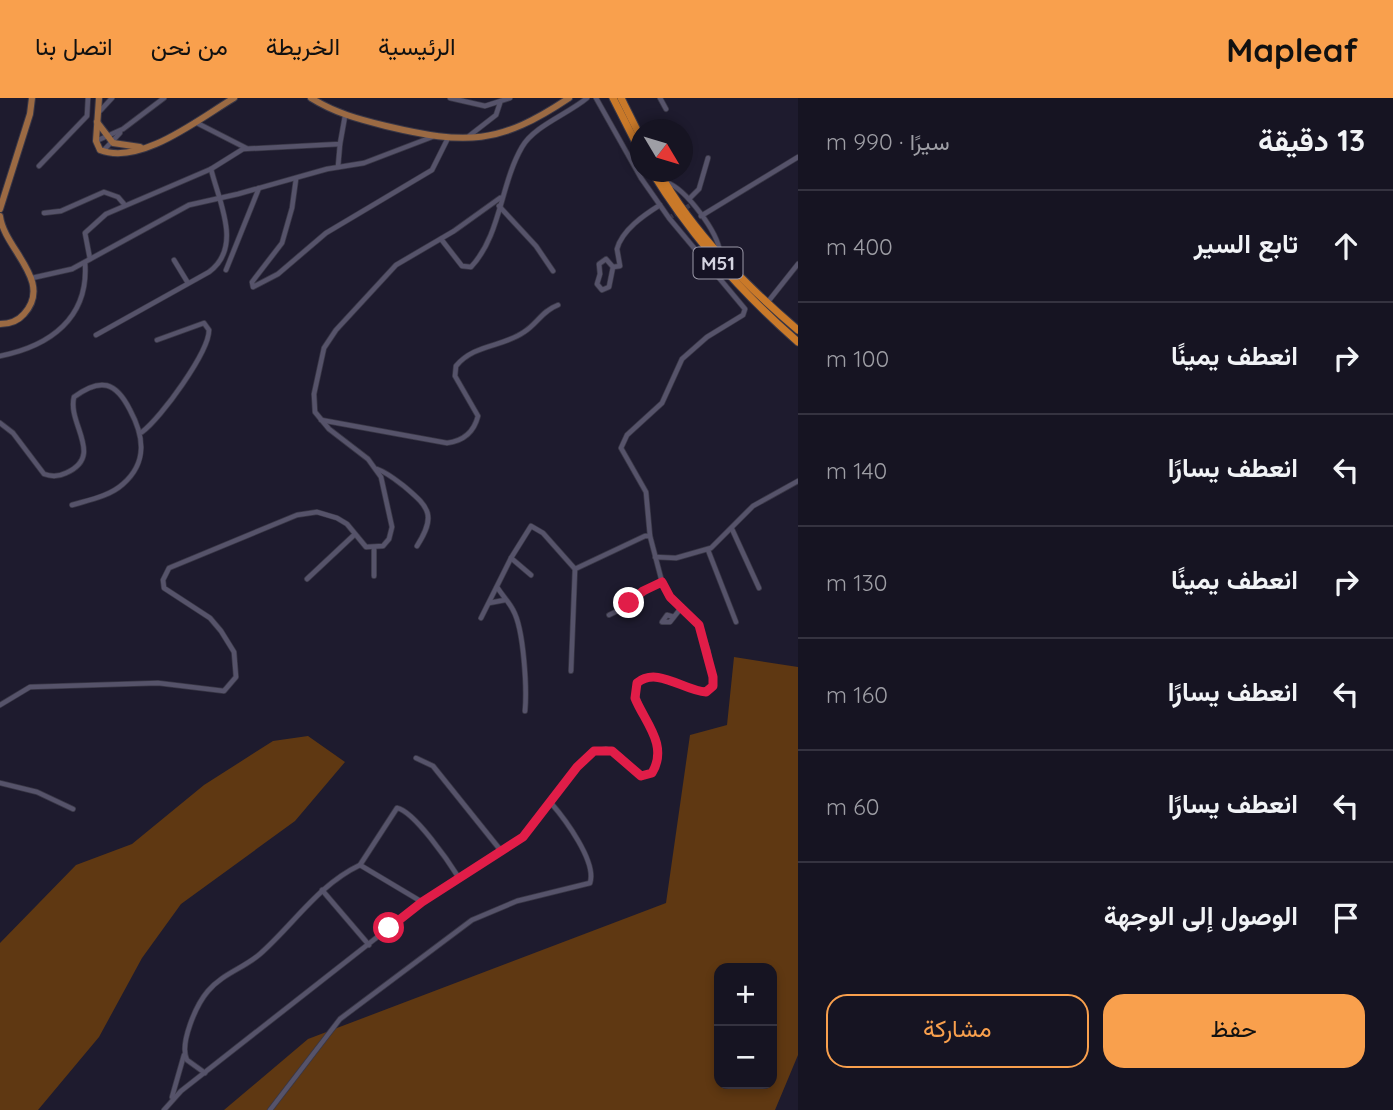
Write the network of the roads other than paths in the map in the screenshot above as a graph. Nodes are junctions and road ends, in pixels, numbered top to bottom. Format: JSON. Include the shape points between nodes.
{"nodes":[{"id":1,"x":32,"y":98,"type":"edge"},
{"id":2,"x":88,"y":98,"type":"edge"},
{"id":3,"x":99,"y":98,"type":"edge"},
{"id":4,"x":112,"y":98,"type":"edge"},
{"id":5,"x":164,"y":98,"type":"edge"},
{"id":6,"x":234,"y":98,"type":"edge"},
{"id":7,"x":311,"y":98,"type":"edge"},
{"id":8,"x":450,"y":98,"type":"edge"},
{"id":9,"x":510,"y":98,"type":"edge"},
{"id":10,"x":569,"y":98,"type":"edge"},
{"id":11,"x":587,"y":98,"type":"edge"},
{"id":12,"x":596,"y":98,"type":"edge"},
{"id":13,"x":613,"y":98,"type":"edge"},
{"id":14,"x":621,"y":98,"type":"edge"},
{"id":15,"x":660,"y":98,"type":"edge"},
{"id":16,"x":500,"y":102,"type":"junction"},
{"id":17,"x":666,"y":109,"type":"dead end"},
{"id":18,"x":100,"y":111,"type":"junction"},
{"id":19,"x":345,"y":116,"type":"junction"},
{"id":20,"x":632,"y":119,"type":"edge"},
{"id":21,"x":195,"y":121,"type":"junction"},
{"id":22,"x":97,"y":122,"type":"junction"},
{"id":23,"x":630,"y":131,"type":"edge"},
{"id":24,"x":432,"y":137,"type":"junction"},
{"id":25,"x":109,"y":138,"type":"junction"},
{"id":26,"x":447,"y":139,"type":"junction"},
{"id":27,"x":463,"y":140,"type":"junction"},
{"id":28,"x":96,"y":141,"type":"junction"},
{"id":29,"x":340,"y":144,"type":"junction"},
{"id":30,"x":148,"y":147,"type":"junction"},
{"id":31,"x":246,"y":148,"type":"junction"},
{"id":32,"x":103,"y":151,"type":"junction"},
{"id":33,"x":630,"y":155,"type":"edge"},
{"id":34,"x":798,"y":157,"type":"edge"},
{"id":35,"x":708,"y":158,"type":"dead end"},
{"id":36,"x":39,"y":166,"type":"dead end"},
{"id":37,"x":338,"y":167,"type":"junction"},
{"id":38,"x":211,"y":169,"type":"junction"},
{"id":39,"x":296,"y":179,"type":"junction"},
{"id":40,"x":646,"y":182,"type":"edge"},
{"id":41,"x":661,"y":182,"type":"edge"},
{"id":42,"x":665,"y":182,"type":"joint"},
{"id":43,"x":259,"y":188,"type":"junction"},
{"id":44,"x":218,"y":197,"type":"junction"},
{"id":45,"x":500,"y":198,"type":"junction"},
{"id":46,"x":689,"y":199,"type":"junction"},
{"id":47,"x":124,"y":204,"type":"junction"},
{"id":48,"x":498,"y":205,"type":"junction"},
{"id":49,"x":660,"y":205,"type":"junction"},
{"id":50,"x":0,"y":209,"type":"edge"},
{"id":51,"x":44,"y":213,"type":"dead end"},
{"id":52,"x":0,"y":216,"type":"edge"},
{"id":53,"x":701,"y":216,"type":"junction"},
{"id":54,"x":441,"y":239,"type":"junction"},
{"id":55,"x":720,"y":254,"type":"junction"},
{"id":56,"x":87,"y":260,"type":"junction"},
{"id":57,"x":174,"y":260,"type":"dead end"},
{"id":58,"x":798,"y":264,"type":"edge"},
{"id":59,"x":709,"y":265,"type":"junction"},
{"id":60,"x":613,"y":267,"type":"junction"},
{"id":61,"x":722,"y":267,"type":"junction"},
{"id":62,"x":226,"y":270,"type":"dead end"},
{"id":63,"x":552,"y":271,"type":"dead end"},
{"id":64,"x":32,"y":278,"type":"junction"},
{"id":65,"x":189,"y":284,"type":"junction"},
{"id":66,"x":767,"y":303,"type":"junction"},
{"id":67,"x":558,"y":305,"type":"dead end"},
{"id":68,"x":0,"y":324,"type":"edge"},
{"id":69,"x":798,"y":330,"type":"edge"},
{"id":70,"x":96,"y":335,"type":"dead end"},
{"id":71,"x":157,"y":340,"type":"dead end"},
{"id":72,"x":798,"y":342,"type":"edge"},
{"id":73,"x":0,"y":356,"type":"edge"},
{"id":74,"x":320,"y":420,"type":"junction"},
{"id":75,"x":0,"y":424,"type":"edge"},
{"id":76,"x":142,"y":432,"type":"junction"},
{"id":77,"x":377,"y":469,"type":"junction"},
{"id":78,"x":798,"y":481,"type":"edge"},
{"id":79,"x":72,"y":505,"type":"dead end"},
{"id":80,"x":732,"y":528,"type":"junction"},
{"id":81,"x":354,"y":535,"type":"junction"},
{"id":82,"x":650,"y":536,"type":"junction"},
{"id":83,"x":417,"y":546,"type":"dead end"},
{"id":84,"x":374,"y":548,"type":"junction"},
{"id":85,"x":708,"y":550,"type":"junction"},
{"id":86,"x":656,"y":557,"type":"junction"},
{"id":87,"x":511,"y":558,"type":"junction"},
{"id":88,"x":575,"y":569,"type":"junction"},
{"id":89,"x":531,"y":575,"type":"dead end"},
{"id":90,"x":374,"y":576,"type":"dead end"},
{"id":91,"x":307,"y":579,"type":"dead end"},
{"id":92,"x":662,"y":582,"type":"junction"},
{"id":93,"x":497,"y":587,"type":"junction"},
{"id":94,"x":759,"y":588,"type":"dead end"},
{"id":95,"x":505,"y":600,"type":"junction"},
{"id":96,"x":489,"y":603,"type":"junction"},
{"id":97,"x":681,"y":608,"type":"junction"},
{"id":98,"x":609,"y":615,"type":"dead end"},
{"id":99,"x":674,"y":617,"type":"dead end"},
{"id":100,"x":481,"y":618,"type":"dead end"},
{"id":101,"x":736,"y":622,"type":"dead end"},
{"id":102,"x":571,"y":671,"type":"dead end"},
{"id":103,"x":0,"y":705,"type":"edge"},
{"id":104,"x":525,"y":711,"type":"dead end"},
{"id":105,"x":416,"y":758,"type":"dead end"},
{"id":106,"x":0,"y":783,"type":"edge"},
{"id":107,"x":551,"y":803,"type":"junction"},
{"id":108,"x":73,"y":809,"type":"dead end"},
{"id":109,"x":502,"y":852,"type":"junction"},
{"id":110,"x":360,"y":865,"type":"junction"},
{"id":111,"x":459,"y":878,"type":"junction"},
{"id":112,"x":322,"y":890,"type":"junction"},
{"id":113,"x":422,"y":902,"type":"junction"},
{"id":114,"x":369,"y":946,"type":"junction"},
{"id":115,"x":184,"y":1054,"type":"junction"},
{"id":116,"x":205,"y":1073,"type":"junction"},
{"id":117,"x":172,"y":1099,"type":"junction"},
{"id":118,"x":164,"y":1110,"type":"edge"},
{"id":119,"x":270,"y":1110,"type":"edge"}],
"edges":[{"from":1,"to":50,"type":"main road"},
{"from":2,"to":36,"type":"street","via":[[87,116]]},
{"from":3,"to":18,"type":"main road"},
{"from":4,"to":18,"type":"street"},
{"from":5,"to":25,"type":"street"},
{"from":6,"to":21,"type":"main road"},
{"from":7,"to":19,"type":"main road"},
{"from":8,"to":16,"type":"street","via":[[485,106]]},
{"from":9,"to":16,"type":"street"},
{"from":10,"to":27,"type":"main road","via":[[501,134]]},
{"from":11,"to":45,"type":"street","via":[[524,143]]},
{"from":12,"to":33,"type":"street"},
{"from":13,"to":23,"type":"highway"},
{"from":14,"to":20,"type":"highway"},
{"from":15,"to":17,"type":"street"},
{"from":16,"to":27,"type":"street","via":[[496,116]]},
{"from":18,"to":22,"type":"main road"},
{"from":19,"to":24,"type":"main road"},
{"from":19,"to":29,"type":"street"},
{"from":21,"to":30,"type":"main road"},
{"from":21,"to":31,"type":"street"},
{"from":22,"to":25,"type":"main road"},
{"from":22,"to":28,"type":"main road"},
{"from":24,"to":26,"type":"main road"},
{"from":24,"to":37,"type":"street","via":[[372,161]]},
{"from":25,"to":28,"type":"street"},
{"from":25,"to":30,"type":"main road","via":[[128,148]]},
{"from":25,"to":32,"type":"street"},
{"from":26,"to":27,"type":"main road"},
{"from":26,"to":39,"type":"street","via":[[432,170],[326,233],[278,274],[253,287],[252,282],[282,243]]},
{"from":28,"to":32,"type":"main road"},
{"from":29,"to":31,"type":"street"},
{"from":29,"to":37,"type":"street"},
{"from":30,"to":32,"type":"main road","via":[[114,155]]},
{"from":31,"to":38,"type":"street"},
{"from":34,"to":53,"type":"street"},
{"from":35,"to":46,"type":"street","via":[[699,189]]},
{"from":37,"to":39,"type":"street"},
{"from":38,"to":44,"type":"street"},
{"from":38,"to":47,"type":"street"},
{"from":39,"to":43,"type":"street"},
{"from":40,"to":49,"type":"street"},
{"from":41,"to":61,"type":"highway","number":"M51","via":[[687,225]]},
{"from":42,"to":46,"type":"street"},
{"from":42,"to":55,"type":"highway","number":"M51"},
{"from":43,"to":44,"type":"street"},
{"from":43,"to":62,"type":"street"},
{"from":44,"to":56,"type":"street","via":[[189,205]]},
{"from":44,"to":65,"type":"street","via":[[227,231],[223,257],[215,268]]},
{"from":45,"to":48,"type":"street"},
{"from":45,"to":54,"type":"street"},
{"from":46,"to":53,"type":"street"},
{"from":47,"to":51,"type":"street","via":[[104,192],[61,211]]},
{"from":47,"to":56,"type":"street","via":[[85,231]]},
{"from":48,"to":54,"type":"street","via":[[487,246],[469,268],[459,263]]},
{"from":48,"to":63,"type":"street"},
{"from":49,"to":59,"type":"street"},
{"from":49,"to":60,"type":"street","via":[[623,238],[617,249],[620,266]]},
{"from":52,"to":64,"type":"main road"},
{"from":53,"to":55,"type":"street"},
{"from":54,"to":74,"type":"street","via":[[387,272],[330,338],[314,394]]},
{"from":55,"to":66,"type":"highway","number":"M51"},
{"from":56,"to":64,"type":"street","via":[[58,275]]},
{"from":56,"to":73,"type":"street","via":[[85,293],[63,326],[38,346]]},
{"from":57,"to":65,"type":"street"},
{"from":58,"to":66,"type":"street"},
{"from":59,"to":61,"type":"street"},
{"from":59,"to":82,"type":"street","via":[[745,312],[681,359],[662,403],[621,444],[625,460],[646,492]]},
{"from":60,"to":60,"type":"street","via":[[606,259],[598,264],[600,290],[609,287]]},
{"from":61,"to":72,"type":"highway","number":"M51"},
{"from":64,"to":68,"type":"main road","via":[[34,295],[23,316]]},
{"from":65,"to":70,"type":"street"},
{"from":66,"to":69,"type":"highway","number":"M51"},
{"from":67,"to":74,"type":"street","via":[[523,333],[478,350],[456,366],[455,376],[478,416],[471,432],[457,441]]},
{"from":71,"to":76,"type":"street","via":[[201,322],[209,330],[206,345],[161,414]]},
{"from":74,"to":77,"type":"street"},
{"from":75,"to":76,"type":"street","via":[[13,433],[41,470],[53,477],[73,469],[84,456],[84,440],[72,406],[74,397],[85,390],[102,385],[117,389]]},
{"from":76,"to":79,"type":"street","via":[[137,464],[125,483]]},
{"from":77,"to":83,"type":"street","via":[[426,506],[429,522]]},
{"from":77,"to":84,"type":"street","via":[[392,527],[389,539]]},
{"from":78,"to":80,"type":"street","via":[[753,506]]},
{"from":80,"to":85,"type":"street"},
{"from":80,"to":94,"type":"street"},
{"from":81,"to":84,"type":"street","via":[[362,545]]},
{"from":81,"to":91,"type":"street"},
{"from":81,"to":103,"type":"street","via":[[337,518],[305,513],[165,572],[162,584],[166,591],[210,618],[230,643],[238,669],[224,691],[159,683],[30,687]]},
{"from":82,"to":86,"type":"street"},
{"from":82,"to":88,"type":"street"},
{"from":84,"to":90,"type":"street"},
{"from":85,"to":86,"type":"street","via":[[676,558]]},
{"from":85,"to":101,"type":"street"},
{"from":86,"to":92,"type":"street"},
{"from":87,"to":88,"type":"street","via":[[528,527],[533,526]]},
{"from":87,"to":89,"type":"street"},
{"from":87,"to":93,"type":"street"},
{"from":88,"to":102,"type":"street"},
{"from":92,"to":97,"type":"street"},
{"from":92,"to":98,"type":"street"},
{"from":93,"to":95,"type":"street"},
{"from":93,"to":96,"type":"street"},
{"from":95,"to":96,"type":"street"},
{"from":95,"to":104,"type":"street","via":[[518,624]]},
{"from":96,"to":100,"type":"street"},
{"from":97,"to":99,"type":"street"},
{"from":97,"to":107,"type":"street","via":[[696,620],[703,634],[712,688],[697,691],[659,677],[640,680],[635,698],[649,719],[656,743],[652,773],[641,776],[612,751],[600,749],[584,759]]},
{"from":105,"to":109,"type":"street","via":[[433,766]]},
{"from":106,"to":108,"type":"street","via":[[37,792]]},
{"from":107,"to":109,"type":"street","via":[[531,829]]},
{"from":107,"to":119,"type":"street","via":[[570,827],[587,863],[592,877],[588,885],[517,901],[472,920],[340,1019]]},
{"from":109,"to":111,"type":"street"},
{"from":110,"to":111,"type":"street","via":[[399,808],[414,819]]},
{"from":110,"to":112,"type":"street"},
{"from":110,"to":113,"type":"street"},
{"from":111,"to":113,"type":"street"},
{"from":112,"to":114,"type":"street"},
{"from":112,"to":115,"type":"street","via":[[257,957],[207,992]]},
{"from":113,"to":114,"type":"street"},
{"from":114,"to":116,"type":"street"},
{"from":115,"to":116,"type":"street"},
{"from":115,"to":117,"type":"street"},
{"from":116,"to":117,"type":"street"},
{"from":117,"to":118,"type":"street"}]}
